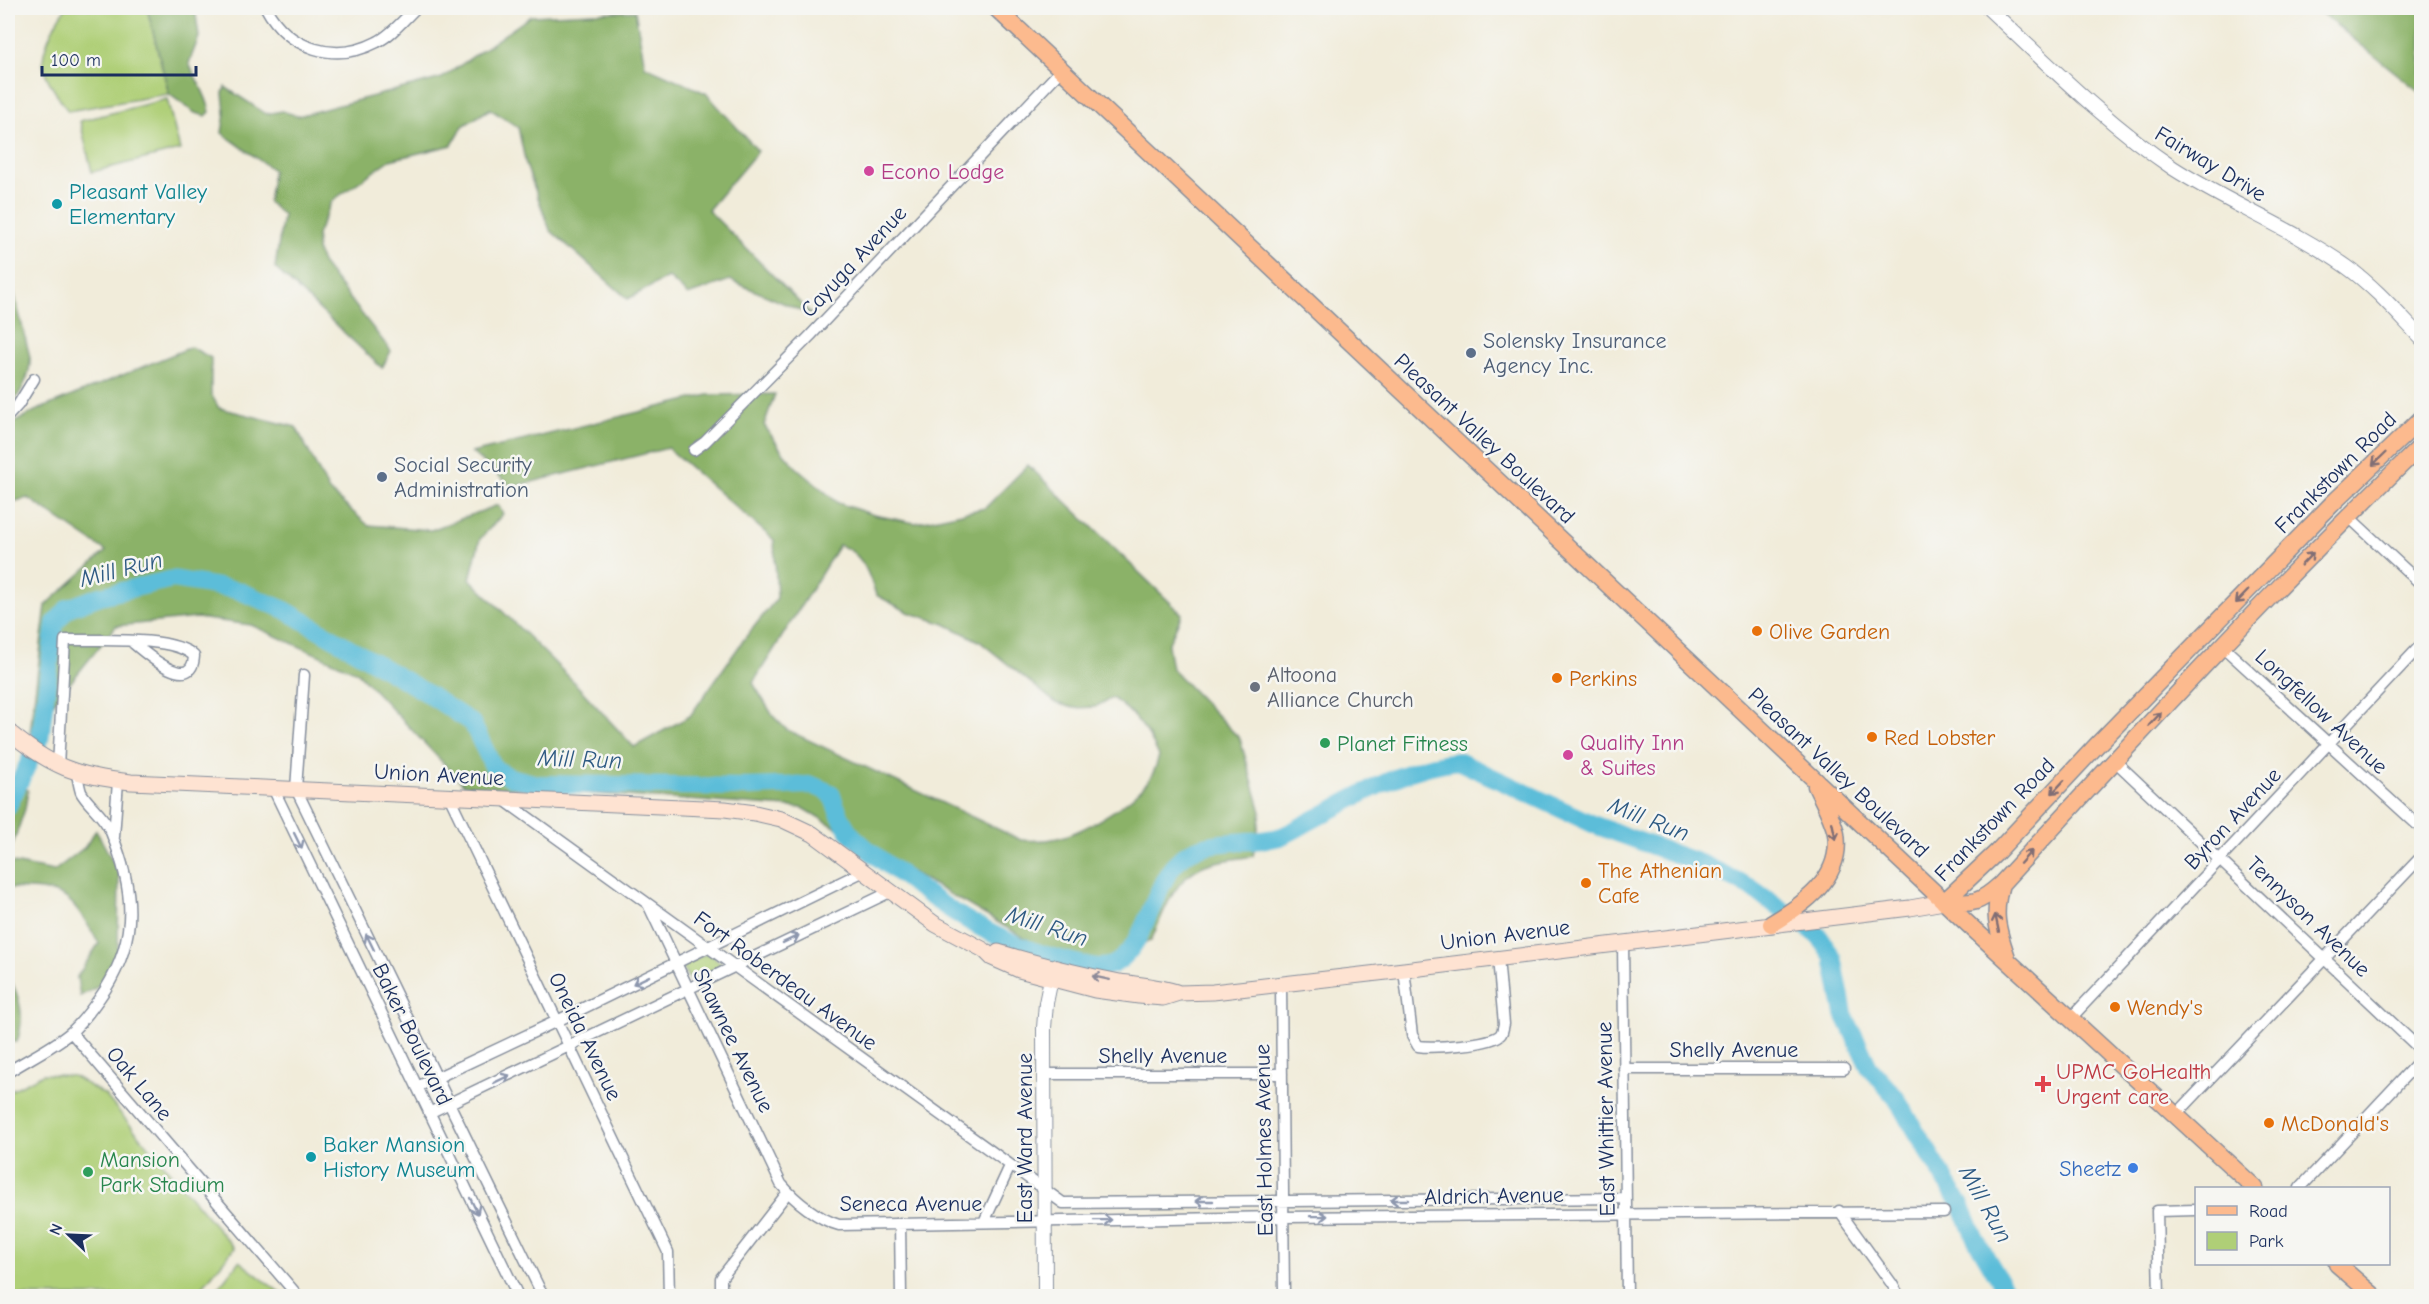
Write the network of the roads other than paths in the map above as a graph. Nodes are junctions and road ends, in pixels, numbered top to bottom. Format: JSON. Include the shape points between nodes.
{"nodes":[{"id":1,"x":266,"y":8,"type":"edge"},
{"id":2,"x":416,"y":8,"type":"edge"},
{"id":3,"x":996,"y":8,"type":"edge"},
{"id":4,"x":1988,"y":8,"type":"edge"},
{"id":5,"x":1062,"y":69,"type":"junction"},
{"id":6,"x":2421,"y":339,"type":"edge"},
{"id":7,"x":34,"y":379,"type":"dead end"},
{"id":8,"x":8,"y":416,"type":"edge"},
{"id":9,"x":2421,"y":418,"type":"edge"},
{"id":10,"x":2421,"y":445,"type":"edge"},
{"id":11,"x":694,"y":450,"type":"dead end"},
{"id":12,"x":2348,"y":516,"type":"junction"},
{"id":13,"x":2421,"y":585,"type":"edge"},
{"id":14,"x":2208,"y":633,"type":"junction"},
{"id":15,"x":132,"y":642,"type":"junction"},
{"id":16,"x":2421,"y":644,"type":"edge"},
{"id":17,"x":2222,"y":646,"type":"junction"},
{"id":18,"x":303,"y":675,"type":"dead end"},
{"id":19,"x":8,"y":734,"type":"edge"},
{"id":20,"x":2098,"y":744,"type":"junction"},
{"id":21,"x":2328,"y":744,"type":"junction"},
{"id":22,"x":2115,"y":761,"type":"junction"},
{"id":23,"x":58,"y":766,"type":"junction"},
{"id":24,"x":77,"y":774,"type":"junction"},
{"id":25,"x":1812,"y":777,"type":"junction"},
{"id":26,"x":118,"y":781,"type":"junction"},
{"id":27,"x":273,"y":788,"type":"junction"},
{"id":28,"x":296,"y":789,"type":"junction"},
{"id":29,"x":449,"y":796,"type":"junction"},
{"id":30,"x":504,"y":800,"type":"junction"},
{"id":31,"x":2421,"y":829,"type":"edge"},
{"id":32,"x":114,"y":842,"type":"junction"},
{"id":33,"x":2421,"y":856,"type":"edge"},
{"id":34,"x":2220,"y":859,"type":"junction"},
{"id":35,"x":864,"y":871,"type":"junction"},
{"id":36,"x":2001,"y":885,"type":"junction"},
{"id":37,"x":890,"y":892,"type":"junction"},
{"id":38,"x":1944,"y":902,"type":"junction"},
{"id":39,"x":648,"y":904,"type":"junction"},
{"id":40,"x":1778,"y":922,"type":"junction"},
{"id":41,"x":1623,"y":942,"type":"junction"},
{"id":42,"x":708,"y":947,"type":"junction"},
{"id":43,"x":1498,"y":958,"type":"junction"},
{"id":44,"x":2325,"y":958,"type":"junction"},
{"id":45,"x":2008,"y":961,"type":"junction"},
{"id":46,"x":675,"y":963,"type":"junction"},
{"id":47,"x":735,"y":966,"type":"junction"},
{"id":48,"x":1404,"y":970,"type":"junction"},
{"id":49,"x":1052,"y":974,"type":"junction"},
{"id":50,"x":1281,"y":983,"type":"junction"},
{"id":51,"x":688,"y":989,"type":"junction"},
{"id":52,"x":2070,"y":1019,"type":"junction"},
{"id":53,"x":557,"y":1021,"type":"junction"},
{"id":54,"x":71,"y":1032,"type":"junction"},
{"id":55,"x":569,"y":1046,"type":"junction"},
{"id":56,"x":2421,"y":1051,"type":"edge"},
{"id":57,"x":2421,"y":1058,"type":"edge"},
{"id":58,"x":1624,"y":1069,"type":"junction"},
{"id":59,"x":1845,"y":1069,"type":"dead end"},
{"id":60,"x":8,"y":1072,"type":"edge"},
{"id":61,"x":1044,"y":1074,"type":"junction"},
{"id":62,"x":1282,"y":1074,"type":"junction"},
{"id":63,"x":437,"y":1078,"type":"junction"},
{"id":64,"x":417,"y":1087,"type":"junction"},
{"id":65,"x":449,"y":1104,"type":"junction"},
{"id":66,"x":429,"y":1113,"type":"junction"},
{"id":67,"x":2175,"y":1116,"type":"junction"},
{"id":68,"x":1010,"y":1166,"type":"junction"},
{"id":69,"x":2254,"y":1187,"type":"edge"},
{"id":70,"x":2301,"y":1187,"type":"edge"},
{"id":71,"x":1045,"y":1191,"type":"junction"},
{"id":72,"x":788,"y":1192,"type":"junction"},
{"id":73,"x":1626,"y":1198,"type":"junction"},
{"id":74,"x":1283,"y":1201,"type":"junction"},
{"id":75,"x":2195,"y":1210,"type":"edge"},
{"id":76,"x":1839,"y":1212,"type":"junction"},
{"id":77,"x":1944,"y":1212,"type":"dead end"},
{"id":78,"x":1626,"y":1213,"type":"junction"},
{"id":79,"x":1283,"y":1217,"type":"junction"},
{"id":80,"x":1045,"y":1221,"type":"junction"},
{"id":81,"x":984,"y":1222,"type":"junction"},
{"id":82,"x":900,"y":1223,"type":"junction"},
{"id":83,"x":2339,"y":1265,"type":"edge"},
{"id":84,"x":298,"y":1296,"type":"edge"},
{"id":85,"x":518,"y":1296,"type":"edge"},
{"id":86,"x":543,"y":1296,"type":"edge"},
{"id":87,"x":669,"y":1296,"type":"edge"},
{"id":88,"x":721,"y":1296,"type":"edge"},
{"id":89,"x":900,"y":1296,"type":"edge"},
{"id":90,"x":1045,"y":1296,"type":"edge"},
{"id":91,"x":1284,"y":1296,"type":"edge"},
{"id":92,"x":1627,"y":1296,"type":"edge"},
{"id":93,"x":1899,"y":1296,"type":"edge"},
{"id":94,"x":2159,"y":1296,"type":"edge"},
{"id":95,"x":2374,"y":1296,"type":"edge"}],
"edges":[{"from":1,"to":2,"type":"street","via":[[296,42],[340,53],[380,41]]},
{"from":3,"to":5,"type":"main road","name":"Pleasant Valley Boulevard"},
{"from":4,"to":6,"type":"street","name":"Fairway Drive","via":[[2146,149],[2194,181],[2349,268]]},
{"from":5,"to":11,"type":"street","name":"Cayuga Avenue","via":[[810,336]]},
{"from":5,"to":25,"type":"main road","name":"Pleasant Valley Boulevard"},
{"from":7,"to":8,"type":"street"},
{"from":9,"to":14,"type":"main road","name":"Frankstown Road","one_way":true},
{"from":10,"to":12,"type":"main road","name":"Frankstown Road"},
{"from":12,"to":13,"type":"street"},
{"from":17,"to":12,"type":"main road","name":"Frankstown Road","one_way":true},
{"from":14,"to":17,"type":"main road"},
{"from":14,"to":20,"type":"main road","name":"Frankstown Road"},
{"from":15,"to":15,"type":"street","via":[[170,669],[181,672],[194,664],[194,656],[176,646]]},
{"from":15,"to":23,"type":"street","via":[[65,640]]},
{"from":16,"to":21,"type":"street","name":"Byron Avenue"},
{"from":17,"to":21,"type":"street","name":"Longfellow Avenue"},
{"from":22,"to":17,"type":"main road","name":"Frankstown Road","one_way":true},
{"from":18,"to":28,"type":"street"},
{"from":19,"to":23,"type":"main road","name":"Union Avenue"},
{"from":20,"to":22,"type":"main road"},
{"from":20,"to":38,"type":"main road","name":"Frankstown Road","one_way":true,"via":[[1997,852]]},
{"from":21,"to":31,"type":"street","name":"Longfellow Avenue"},
{"from":21,"to":34,"type":"street","name":"Byron Avenue"},
{"from":22,"to":34,"type":"street","name":"Tennyson Avenue"},
{"from":36,"to":22,"type":"main road","name":"Frankstown Road","one_way":true},
{"from":23,"to":24,"type":"main road","name":"Union Avenue"},
{"from":24,"to":26,"type":"main road","name":"Union Avenue"},
{"from":24,"to":32,"type":"street","via":[[81,793],[105,819]]},
{"from":25,"to":38,"type":"main road","name":"Pleasant Valley Boulevard"},
{"from":25,"to":40,"type":"main road","one_way":true,"via":[[1836,834],[1834,860],[1820,888]]},
{"from":26,"to":27,"type":"main road","name":"Union Avenue"},
{"from":26,"to":32,"type":"street"},
{"from":27,"to":28,"type":"main road","name":"Union Avenue"},
{"from":27,"to":64,"type":"street","name":"Baker Boulevard","one_way":true},
{"from":28,"to":29,"type":"main road","name":"Union Avenue"},
{"from":63,"to":28,"type":"street","name":"Baker Boulevard","one_way":true},
{"from":29,"to":30,"type":"main road","name":"Union Avenue"},
{"from":29,"to":53,"type":"street","name":"Oneida Avenue"},
{"from":30,"to":35,"type":"main road","name":"Union Avenue","via":[[755,813],[781,819],[813,834]]},
{"from":30,"to":39,"type":"street","name":"Fort Roberdeau Avenue"},
{"from":32,"to":54,"type":"street","via":[[130,901],[129,933],[108,985]]},
{"from":33,"to":44,"type":"street"},
{"from":34,"to":44,"type":"street","name":"Tennyson Avenue"},
{"from":34,"to":52,"type":"street","name":"Byron Avenue"},
{"from":35,"to":37,"type":"main road","name":"Union Avenue"},
{"from":35,"to":42,"type":"street"},
{"from":36,"to":38,"type":"main road","name":"Frankstown Road","via":[[1977,902]]},
{"from":45,"to":36,"type":"main road","one_way":true,"via":[[1996,918]]},
{"from":47,"to":37,"type":"street","one_way":true},
{"from":37,"to":49,"type":"main road","name":"Union Avenue","via":[[935,924],[984,950]]},
{"from":38,"to":40,"type":"main road","name":"Union Avenue"},
{"from":38,"to":45,"type":"main road","name":"Pleasant Valley Boulevard"},
{"from":39,"to":42,"type":"street","name":"Fort Roberdeau Avenue"},
{"from":39,"to":46,"type":"street","name":"Shawnee Avenue"},
{"from":40,"to":41,"type":"main road","name":"Union Avenue"},
{"from":41,"to":43,"type":"main road","name":"Union Avenue"},
{"from":41,"to":58,"type":"street","name":"East Whittier Avenue"},
{"from":42,"to":46,"type":"street"},
{"from":42,"to":47,"type":"street","name":"Fort Roberdeau Avenue"},
{"from":43,"to":48,"type":"main road","name":"Union Avenue"},
{"from":43,"to":48,"type":"street","via":[[1504,1024],[1501,1034],[1492,1039],[1430,1048],[1418,1046],[1412,1035]]},
{"from":44,"to":56,"type":"street","name":"Tennyson Avenue"},
{"from":44,"to":67,"type":"street"},
{"from":45,"to":52,"type":"main road","name":"Pleasant Valley Boulevard"},
{"from":46,"to":51,"type":"street","name":"Shawnee Avenue"},
{"from":46,"to":53,"type":"street","one_way":true},
{"from":47,"to":51,"type":"street"},
{"from":47,"to":68,"type":"street","name":"Fort Roberdeau Avenue"},
{"from":48,"to":50,"type":"main road","name":"Union Avenue"},
{"from":49,"to":50,"type":"main road","name":"Union Avenue","via":[[1163,987],[1179,993]]},
{"from":49,"to":61,"type":"street","name":"East Ward Avenue","via":[[1045,1020]]},
{"from":50,"to":62,"type":"street","name":"East Holmes Avenue"},
{"from":51,"to":55,"type":"street"},
{"from":51,"to":72,"type":"street","name":"Shawnee Avenue"},
{"from":52,"to":67,"type":"main road","name":"Pleasant Valley Boulevard"},
{"from":53,"to":55,"type":"street","name":"Oneida Avenue"},
{"from":53,"to":63,"type":"street"},
{"from":54,"to":60,"type":"street"},
{"from":54,"to":84,"type":"street","name":"Oak Lane"},
{"from":65,"to":55,"type":"street","one_way":true},
{"from":55,"to":87,"type":"street","name":"Oneida Avenue","via":[[669,1252]]},
{"from":57,"to":70,"type":"street"},
{"from":58,"to":59,"type":"street","name":"Shelly Avenue"},
{"from":58,"to":73,"type":"street","name":"East Whittier Avenue"},
{"from":61,"to":62,"type":"street","name":"Shelly Avenue"},
{"from":61,"to":71,"type":"street","name":"East Ward Avenue"},
{"from":62,"to":74,"type":"street","name":"East Holmes Avenue"},
{"from":63,"to":64,"type":"street"},
{"from":63,"to":65,"type":"street","name":"Baker Boulevard"},
{"from":64,"to":66,"type":"street","name":"Baker Boulevard"},
{"from":65,"to":66,"type":"street"},
{"from":65,"to":86,"type":"street","name":"Baker Boulevard"},
{"from":66,"to":85,"type":"street","name":"Baker Boulevard","one_way":true},
{"from":67,"to":69,"type":"main road","name":"Pleasant Valley Boulevard"},
{"from":68,"to":71,"type":"street","name":"Fort Roberdeau Avenue"},
{"from":68,"to":81,"type":"street"},
{"from":74,"to":71,"type":"street","name":"Aldrich Avenue","one_way":true,"via":[[1063,1203]]},
{"from":71,"to":80,"type":"street","name":"East Ward Avenue"},
{"from":72,"to":82,"type":"street","name":"Seneca Avenue","via":[[826,1222]]},
{"from":72,"to":88,"type":"street","via":[[721,1278]]},
{"from":73,"to":74,"type":"street","name":"Aldrich Avenue","one_way":true},
{"from":73,"to":78,"type":"street","name":"East Whittier Avenue"},
{"from":74,"to":79,"type":"street","name":"East Holmes Avenue"},
{"from":75,"to":94,"type":"street","via":[[2157,1211]]},
{"from":76,"to":77,"type":"street","name":"Aldrich Avenue"},
{"from":76,"to":78,"type":"street","name":"Aldrich Avenue"},
{"from":76,"to":93,"type":"street"},
{"from":79,"to":78,"type":"street","name":"Aldrich Avenue","one_way":true},
{"from":78,"to":92,"type":"street","name":"East Whittier Avenue"},
{"from":80,"to":79,"type":"street","name":"Aldrich Avenue","one_way":true},
{"from":79,"to":91,"type":"street","name":"East Holmes Avenue"},
{"from":80,"to":81,"type":"street","name":"Seneca Avenue"},
{"from":80,"to":90,"type":"street","name":"East Ward Avenue"},
{"from":81,"to":82,"type":"street","name":"Seneca Avenue"},
{"from":82,"to":89,"type":"street"},
{"from":83,"to":95,"type":"main road"}]}
